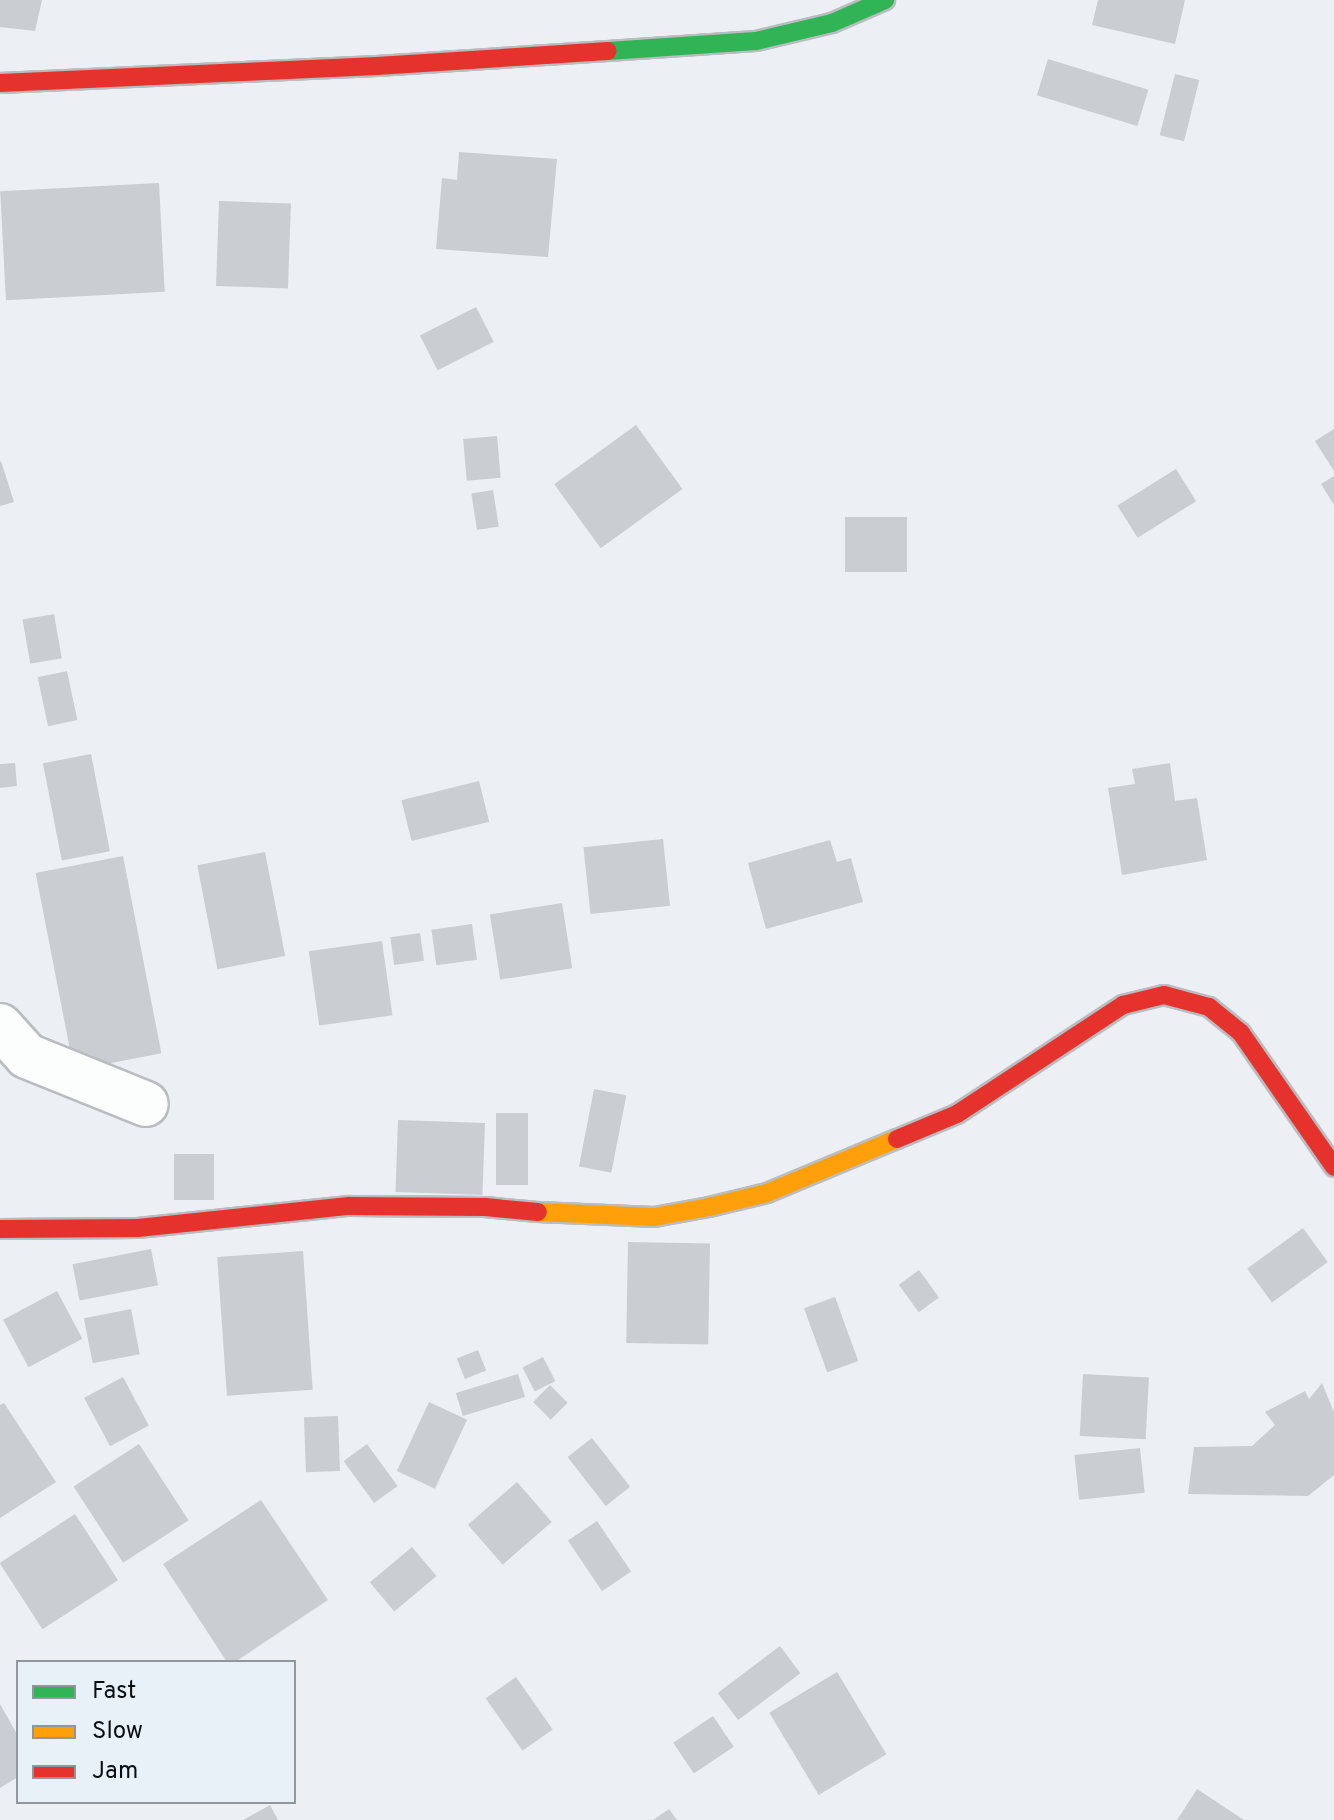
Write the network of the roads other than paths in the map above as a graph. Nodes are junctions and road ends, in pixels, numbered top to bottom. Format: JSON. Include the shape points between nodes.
{"nodes":[{"id":1,"x":885,"y":0,"type":"edge"},
{"id":2,"x":0,"y":83,"type":"edge"},
{"id":3,"x":0,"y":1026,"type":"edge"},
{"id":4,"x":146,"y":1104,"type":"dead end"},
{"id":5,"x":1334,"y":1167,"type":"edge"},
{"id":6,"x":0,"y":1229,"type":"edge"}],
"edges":[{"from":1,"to":2,"type":"street","via":[[832,23],[756,41]]},
{"from":3,"to":4,"type":"street","via":[[27,1056]]},
{"from":5,"to":6,"type":"street","via":[[1241,1033],[1209,1007],[1164,995],[1123,1005],[957,1114],[767,1193],[709,1207],[654,1217],[589,1217],[485,1207],[349,1206],[138,1228]]}]}
